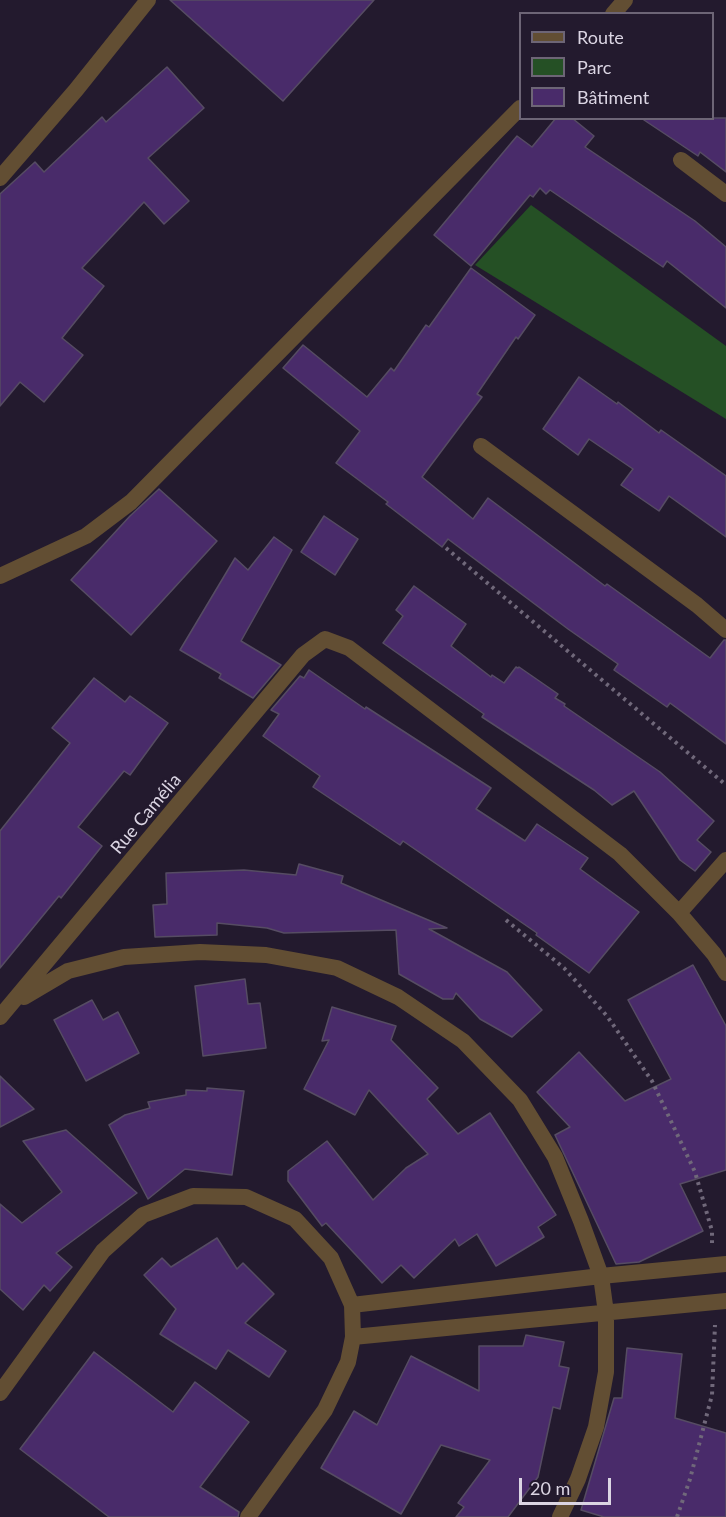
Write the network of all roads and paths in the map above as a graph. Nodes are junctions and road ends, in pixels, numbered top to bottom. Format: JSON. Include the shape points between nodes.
{"nodes":[{"id":1,"x":147,"y":0,"type":"edge"},
{"id":2,"x":625,"y":0,"type":"edge"},
{"id":3,"x":615,"y":12,"type":"edge"},
{"id":4,"x":519,"y":109,"type":"edge"},
{"id":5,"x":681,"y":160,"type":"dead end"},
{"id":6,"x":0,"y":178,"type":"edge"},
{"id":7,"x":726,"y":194,"type":"edge"},
{"id":8,"x":481,"y":446,"type":"dead end"},
{"id":9,"x":446,"y":548,"type":"dead end"},
{"id":10,"x":0,"y":576,"type":"edge"},
{"id":11,"x":726,"y":630,"type":"edge"},
{"id":12,"x":726,"y":785,"type":"edge"},
{"id":13,"x":726,"y":860,"type":"edge"},
{"id":14,"x":679,"y":913,"type":"junction"},
{"id":15,"x":506,"y":920,"type":"dead end"},
{"id":16,"x":726,"y":973,"type":"edge"},
{"id":17,"x":13,"y":1002,"type":"junction"},
{"id":18,"x":0,"y":1017,"type":"edge"},
{"id":19,"x":719,"y":1265,"type":"edge"},
{"id":20,"x":601,"y":1276,"type":"junction"},
{"id":21,"x":721,"y":1301,"type":"edge"},
{"id":22,"x":352,"y":1305,"type":"junction"},
{"id":23,"x":606,"y":1313,"type":"junction"},
{"id":24,"x":353,"y":1337,"type":"junction"},
{"id":25,"x":0,"y":1394,"type":"edge"},
{"id":26,"x":248,"y":1517,"type":"edge"},
{"id":27,"x":561,"y":1517,"type":"edge"},
{"id":28,"x":676,"y":1517,"type":"edge"}],
"edges":[{"from":1,"to":6,"type":"street"},
{"from":2,"to":3,"type":"street"},
{"from":4,"to":10,"type":"street","via":[[131,502],[86,536]]},
{"from":5,"to":7,"type":"street"},
{"from":8,"to":11,"type":"street"},
{"from":9,"to":12,"type":"path"},
{"from":13,"to":14,"type":"street"},
{"from":14,"to":16,"type":"street"},
{"from":14,"to":17,"type":"street","name":"Rue Camélia","via":[[620,854],[349,648],[325,639],[303,655]]},
{"from":15,"to":19,"type":"path","via":[[564,968],[600,1008],[652,1081],[695,1172]]},
{"from":17,"to":18,"type":"street","name":"Rue Camélia"},
{"from":17,"to":20,"type":"street","via":[[68,971],[124,957],[200,952],[266,955],[337,968],[398,997],[463,1041],[520,1100],[555,1157]]},
{"from":19,"to":20,"type":"street"},
{"from":20,"to":22,"type":"street"},
{"from":20,"to":23,"type":"street"},
{"from":21,"to":23,"type":"street"},
{"from":21,"to":28,"type":"path","via":[[712,1395]]},
{"from":22,"to":24,"type":"street"},
{"from":22,"to":25,"type":"street","via":[[332,1258],[295,1219],[246,1197],[193,1196],[142,1215],[103,1251]]},
{"from":23,"to":24,"type":"street"},
{"from":23,"to":27,"type":"street","via":[[606,1372],[596,1427]]},
{"from":24,"to":26,"type":"street","via":[[348,1362],[325,1410]]}]}
